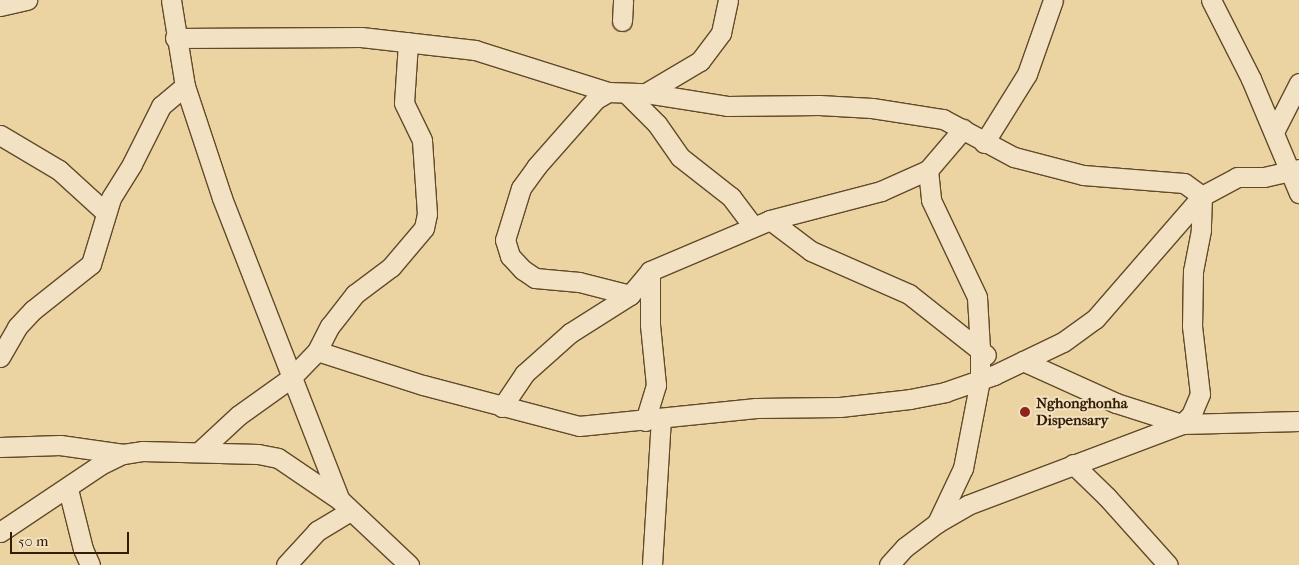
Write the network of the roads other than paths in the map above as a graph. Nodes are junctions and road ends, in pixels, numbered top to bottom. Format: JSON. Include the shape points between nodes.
{"nodes":[{"id":1,"x":27,"y":0,"type":"edge"},
{"id":2,"x":171,"y":0,"type":"edge"},
{"id":3,"x":623,"y":0,"type":"edge"},
{"id":4,"x":728,"y":0,"type":"edge"},
{"id":5,"x":1053,"y":0,"type":"edge"},
{"id":6,"x":1211,"y":0,"type":"edge"},
{"id":7,"x":0,"y":6,"type":"edge"},
{"id":8,"x":622,"y":21,"type":"dead end"},
{"id":9,"x":176,"y":38,"type":"junction"},
{"id":10,"x":408,"y":42,"type":"junction"},
{"id":11,"x":1299,"y":83,"type":"edge"},
{"id":12,"x":184,"y":86,"type":"junction"},
{"id":13,"x":617,"y":93,"type":"junction"},
{"id":14,"x":646,"y":93,"type":"junction"},
{"id":15,"x":963,"y":129,"type":"junction"},
{"id":16,"x":1274,"y":132,"type":"junction"},
{"id":17,"x":0,"y":134,"type":"edge"},
{"id":18,"x":984,"y":143,"type":"junction"},
{"id":19,"x":928,"y":170,"type":"junction"},
{"id":20,"x":1295,"y":171,"type":"edge"},
{"id":21,"x":1299,"y":192,"type":"edge"},
{"id":22,"x":1202,"y":196,"type":"junction"},
{"id":23,"x":105,"y":212,"type":"junction"},
{"id":24,"x":762,"y":223,"type":"junction"},
{"id":25,"x":650,"y":271,"type":"junction"},
{"id":26,"x":630,"y":295,"type":"junction"},
{"id":27,"x":8,"y":326,"type":"edge"},
{"id":28,"x":980,"y":349,"type":"junction"},
{"id":29,"x":317,"y":351,"type":"junction"},
{"id":30,"x":0,"y":357,"type":"edge"},
{"id":31,"x":1023,"y":361,"type":"junction"},
{"id":32,"x":1003,"y":372,"type":"junction"},
{"id":33,"x":292,"y":377,"type":"junction"},
{"id":34,"x":980,"y":380,"type":"junction"},
{"id":35,"x":502,"y":407,"type":"junction"},
{"id":36,"x":653,"y":420,"type":"junction"},
{"id":37,"x":1299,"y":421,"type":"edge"},
{"id":38,"x":1182,"y":424,"type":"junction"},
{"id":39,"x":0,"y":447,"type":"edge"},
{"id":40,"x":199,"y":452,"type":"junction"},
{"id":41,"x":123,"y":454,"type":"junction"},
{"id":42,"x":1073,"y":464,"type":"junction"},
{"id":43,"x":68,"y":489,"type":"junction"},
{"id":44,"x":345,"y":506,"type":"junction"},
{"id":45,"x":937,"y":523,"type":"junction"},
{"id":46,"x":0,"y":532,"type":"edge"},
{"id":47,"x":906,"y":556,"type":"edge"},
{"id":48,"x":90,"y":565,"type":"edge"},
{"id":49,"x":286,"y":565,"type":"edge"},
{"id":50,"x":410,"y":565,"type":"edge"},
{"id":51,"x":652,"y":565,"type":"edge"},
{"id":52,"x":890,"y":565,"type":"edge"},
{"id":53,"x":1168,"y":565,"type":"edge"}],
"edges":[{"from":1,"to":7,"type":"street"},
{"from":2,"to":9,"type":"street"},
{"from":3,"to":8,"type":"street"},
{"from":4,"to":14,"type":"street","via":[[713,47],[700,61]]},
{"from":5,"to":18,"type":"street","via":[[1027,74]]},
{"from":6,"to":16,"type":"street"},
{"from":9,"to":10,"type":"street","via":[[361,37]]},
{"from":9,"to":12,"type":"street"},
{"from":10,"to":13,"type":"street","via":[[486,52]]},
{"from":10,"to":29,"type":"street","via":[[404,103],[422,140],[426,223],[391,267],[355,294],[330,326]]},
{"from":11,"to":16,"type":"street"},
{"from":12,"to":23,"type":"street","via":[[161,106]]},
{"from":12,"to":33,"type":"street","via":[[222,198]]},
{"from":13,"to":14,"type":"street"},
{"from":13,"to":24,"type":"street","via":[[657,124],[680,158]]},
{"from":13,"to":26,"type":"street","via":[[590,106],[527,179],[508,232],[506,249],[523,270],[536,278],[580,282]]},
{"from":14,"to":15,"type":"street","via":[[726,106],[872,108],[943,119]]},
{"from":15,"to":18,"type":"street"},
{"from":15,"to":19,"type":"street"},
{"from":16,"to":20,"type":"street"},
{"from":17,"to":23,"type":"street","via":[[51,164]]},
{"from":18,"to":22,"type":"street","via":[[1014,157],[1083,175],[1184,183]]},
{"from":19,"to":24,"type":"street","via":[[881,191]]},
{"from":19,"to":28,"type":"street","via":[[931,200],[977,297]]},
{"from":20,"to":21,"type":"street"},
{"from":20,"to":22,"type":"street","via":[[1237,177]]},
{"from":22,"to":31,"type":"street","via":[[1094,319],[1063,342]]},
{"from":22,"to":38,"type":"street","via":[[1193,271],[1192,326],[1200,394],[1191,416]]},
{"from":23,"to":27,"type":"street","via":[[92,264]]},
{"from":24,"to":25,"type":"street"},
{"from":24,"to":28,"type":"street","via":[[811,251],[909,294]]},
{"from":25,"to":26,"type":"street"},
{"from":25,"to":36,"type":"street","via":[[650,325],[656,385]]},
{"from":26,"to":35,"type":"street","via":[[570,333],[530,368]]},
{"from":27,"to":30,"type":"street"},
{"from":28,"to":32,"type":"street"},
{"from":28,"to":34,"type":"street"},
{"from":29,"to":33,"type":"street"},
{"from":29,"to":35,"type":"street"},
{"from":31,"to":32,"type":"street"},
{"from":31,"to":38,"type":"street","via":[[1116,403]]},
{"from":32,"to":34,"type":"street"},
{"from":33,"to":40,"type":"street","via":[[239,415]]},
{"from":33,"to":44,"type":"street"},
{"from":34,"to":36,"type":"street","via":[[945,392],[878,404],[756,408]]},
{"from":34,"to":45,"type":"street","via":[[963,468]]},
{"from":35,"to":36,"type":"street","via":[[579,426]]},
{"from":36,"to":51,"type":"street"},
{"from":37,"to":38,"type":"street"},
{"from":38,"to":42,"type":"street"},
{"from":39,"to":41,"type":"street","via":[[60,445]]},
{"from":40,"to":41,"type":"street","via":[[142,450]]},
{"from":40,"to":44,"type":"street","via":[[278,458]]},
{"from":41,"to":43,"type":"street","via":[[100,465]]},
{"from":42,"to":45,"type":"street","via":[[968,505]]},
{"from":42,"to":53,"type":"street","via":[[1144,535]]},
{"from":43,"to":46,"type":"street"},
{"from":43,"to":48,"type":"street"},
{"from":44,"to":49,"type":"street"},
{"from":44,"to":50,"type":"street"},
{"from":45,"to":47,"type":"street"},
{"from":47,"to":52,"type":"street"}]}
